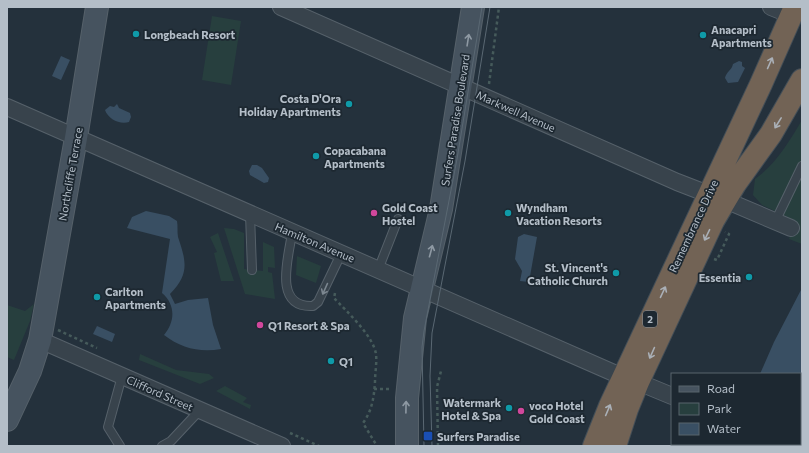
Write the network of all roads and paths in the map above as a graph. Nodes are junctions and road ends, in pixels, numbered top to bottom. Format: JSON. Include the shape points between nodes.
{"nodes":[{"id":1,"x":97,"y":7,"type":"edge"},
{"id":2,"x":281,"y":7,"type":"edge"},
{"id":3,"x":473,"y":7,"type":"edge"},
{"id":4,"x":499,"y":7,"type":"edge"},
{"id":5,"x":771,"y":7,"type":"edge"},
{"id":6,"x":798,"y":17,"type":"edge"},
{"id":7,"x":802,"y":80,"type":"edge"},
{"id":8,"x":489,"y":84,"type":"dead end"},
{"id":9,"x":460,"y":86,"type":"junction"},
{"id":10,"x":7,"y":107,"type":"edge"},
{"id":11,"x":76,"y":138,"type":"junction"},
{"id":12,"x":802,"y":166,"type":"edge"},
{"id":13,"x":716,"y":197,"type":"junction"},
{"id":14,"x":250,"y":214,"type":"junction"},
{"id":15,"x":398,"y":220,"type":"dead end"},
{"id":16,"x":775,"y":222,"type":"junction"},
{"id":17,"x":791,"y":228,"type":"dead end"},
{"id":18,"x":292,"y":233,"type":"junction"},
{"id":19,"x":341,"y":254,"type":"junction"},
{"id":20,"x":252,"y":270,"type":"dead end"},
{"id":21,"x":378,"y":270,"type":"junction"},
{"id":22,"x":421,"y":288,"type":"junction"},
{"id":23,"x":336,"y":292,"type":"dead end"},
{"id":24,"x":40,"y":340,"type":"junction"},
{"id":25,"x":441,"y":371,"type":"dead end"},
{"id":26,"x":122,"y":376,"type":"junction"},
{"id":27,"x":631,"y":380,"type":"junction"},
{"id":28,"x":374,"y":389,"type":"junction"},
{"id":29,"x":392,"y":390,"type":"dead end"},
{"id":30,"x":671,"y":396,"type":"edge"},
{"id":31,"x":200,"y":410,"type":"junction"},
{"id":32,"x":7,"y":420,"type":"edge"},
{"id":33,"x":120,"y":446,"type":"edge"},
{"id":34,"x":162,"y":446,"type":"edge"},
{"id":35,"x":282,"y":446,"type":"edge"},
{"id":36,"x":378,"y":446,"type":"edge"},
{"id":37,"x":407,"y":446,"type":"edge"},
{"id":38,"x":438,"y":446,"type":"edge"},
{"id":39,"x":594,"y":446,"type":"edge"},
{"id":40,"x":615,"y":446,"type":"edge"}],
"edges":[{"from":1,"to":11,"type":"street","name":"Northcliffe Terrace"},
{"from":2,"to":9,"type":"street","name":"Markwell Avenue"},
{"from":9,"to":3,"type":"street","name":"Surfers Paradise Boulevard","one_way":true},
{"from":4,"to":8,"type":"path"},
{"from":5,"to":6,"type":"street"},
{"from":13,"to":6,"type":"highway","name":"Remembrance Drive","number":"2","one_way":true,"via":[[780,42]]},
{"from":7,"to":13,"type":"highway","name":"Remembrance Drive","number":"2","one_way":true,"via":[[771,134]]},
{"from":9,"to":13,"type":"street","name":"Markwell Avenue"},
{"from":22,"to":9,"type":"street","name":"Surfers Paradise Boulevard","one_way":true,"via":[[441,209]]},
{"from":10,"to":11,"type":"street","name":"Hamilton Avenue"},
{"from":11,"to":14,"type":"street","name":"Hamilton Avenue"},
{"from":11,"to":24,"type":"street","name":"Northcliffe Terrace"},
{"from":12,"to":16,"type":"lane"},
{"from":13,"to":16,"type":"street","name":"Markwell Avenue"},
{"from":13,"to":27,"type":"highway","name":"Remembrance Drive","number":"2","via":[[706,236]]},
{"from":14,"to":18,"type":"street","name":"Hamilton Avenue"},
{"from":14,"to":20,"type":"lane"},
{"from":15,"to":21,"type":"lane"},
{"from":16,"to":17,"type":"street","name":"Markwell Avenue"},
{"from":18,"to":19,"type":"street","name":"Hamilton Avenue"},
{"from":19,"to":18,"type":"lane","one_way":true,"via":[[318,302],[312,306],[301,304],[289,296],[286,287]]},
{"from":19,"to":21,"type":"street","name":"Hamilton Avenue"},
{"from":21,"to":22,"type":"street","name":"Hamilton Avenue"},
{"from":22,"to":27,"type":"street","name":"Hamilton Avenue"},
{"from":37,"to":22,"type":"street","name":"Surfers Paradise Boulevard","one_way":true,"via":[[406,398]]},
{"from":23,"to":28,"type":"path","via":[[334,298],[360,326],[376,353]]},
{"from":24,"to":26,"type":"street","name":"Clifford Street"},
{"from":24,"to":32,"type":"street","name":"Northcliffe Terrace","via":[[30,371]]},
{"from":25,"to":38,"type":"path","via":[[437,387]]},
{"from":26,"to":31,"type":"street","name":"Clifford Street"},
{"from":26,"to":33,"type":"lane","via":[[108,427]]},
{"from":27,"to":30,"type":"street","name":"Hamilton Avenue"},
{"from":39,"to":27,"type":"highway","name":"Remembrance Drive","number":"2","one_way":true},
{"from":27,"to":40,"type":"highway","name":"Remembrance Drive","number":"2","via":[[627,409]]},
{"from":28,"to":29,"type":"path"},
{"from":28,"to":36,"type":"path","via":[[371,410],[363,423]]},
{"from":31,"to":34,"type":"lane","via":[[171,441]]},
{"from":31,"to":35,"type":"street","name":"Clifford Street"}]}
